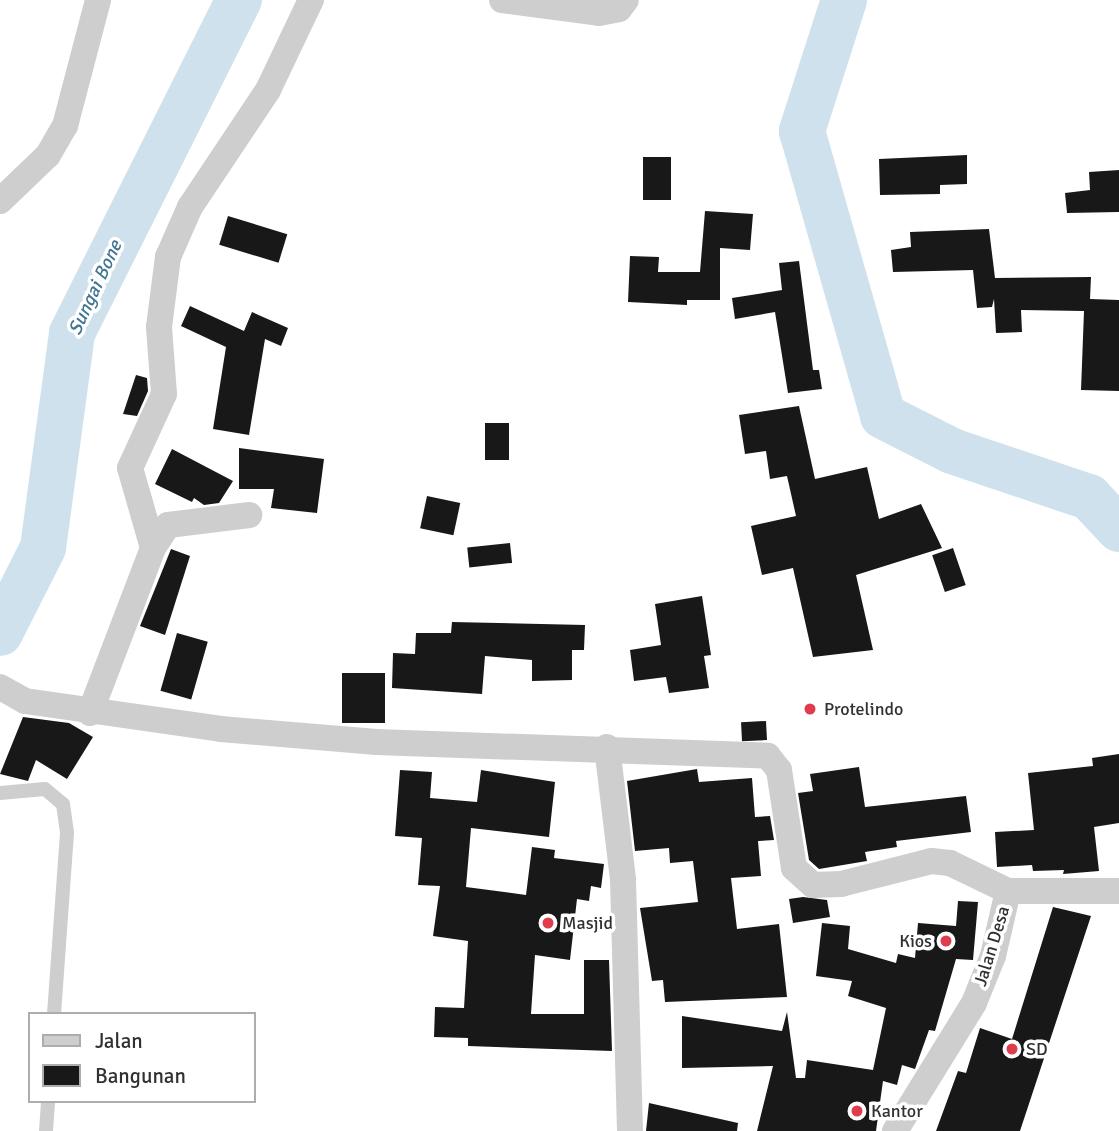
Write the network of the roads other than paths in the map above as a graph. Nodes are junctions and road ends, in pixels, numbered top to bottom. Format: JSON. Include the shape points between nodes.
{"nodes":[{"id":1,"x":98,"y":0,"type":"edge"},
{"id":2,"x":311,"y":0,"type":"edge"},
{"id":3,"x":502,"y":0,"type":"edge"},
{"id":4,"x":626,"y":0,"type":"edge"},
{"id":5,"x":0,"y":201,"type":"edge"},
{"id":6,"x":248,"y":515,"type":"dead end"},
{"id":7,"x":153,"y":548,"type":"junction"},
{"id":8,"x":0,"y":687,"type":"edge"},
{"id":9,"x":90,"y":713,"type":"junction"},
{"id":10,"x":607,"y":747,"type":"junction"},
{"id":11,"x":0,"y":793,"type":"edge"},
{"id":12,"x":1008,"y":891,"type":"junction"},
{"id":13,"x":1119,"y":891,"type":"edge"},
{"id":14,"x":54,"y":1012,"type":"edge"},
{"id":15,"x":48,"y":1103,"type":"edge"},
{"id":16,"x":46,"y":1131,"type":"edge"},
{"id":17,"x":630,"y":1131,"type":"edge"},
{"id":18,"x":895,"y":1131,"type":"edge"}],
"edges":[{"from":1,"to":5,"type":"street","via":[[65,126],[48,155]]},
{"from":2,"to":7,"type":"street","via":[[268,90],[190,207],[168,257],[159,327],[164,394],[130,468]]},
{"from":3,"to":4,"type":"street","via":[[599,13],[619,9]]},
{"from":6,"to":7,"type":"street","via":[[168,525]]},
{"from":7,"to":9,"type":"street"},
{"from":8,"to":9,"type":"street","via":[[25,701]]},
{"from":9,"to":10,"type":"street","via":[[376,742]]},
{"from":10,"to":12,"type":"street","via":[[768,756],[782,785],[794,868],[813,885],[841,884],[931,861],[950,863]]},
{"from":10,"to":17,"type":"street","via":[[624,880]]},
{"from":11,"to":14,"type":"lane","via":[[45,789],[64,804],[67,833]]},
{"from":12,"to":13,"type":"street","name":"Jalan Desa"},
{"from":12,"to":18,"type":"street","name":"Jalan Desa","via":[[993,956],[974,1003]]},
{"from":15,"to":16,"type":"lane"}]}
